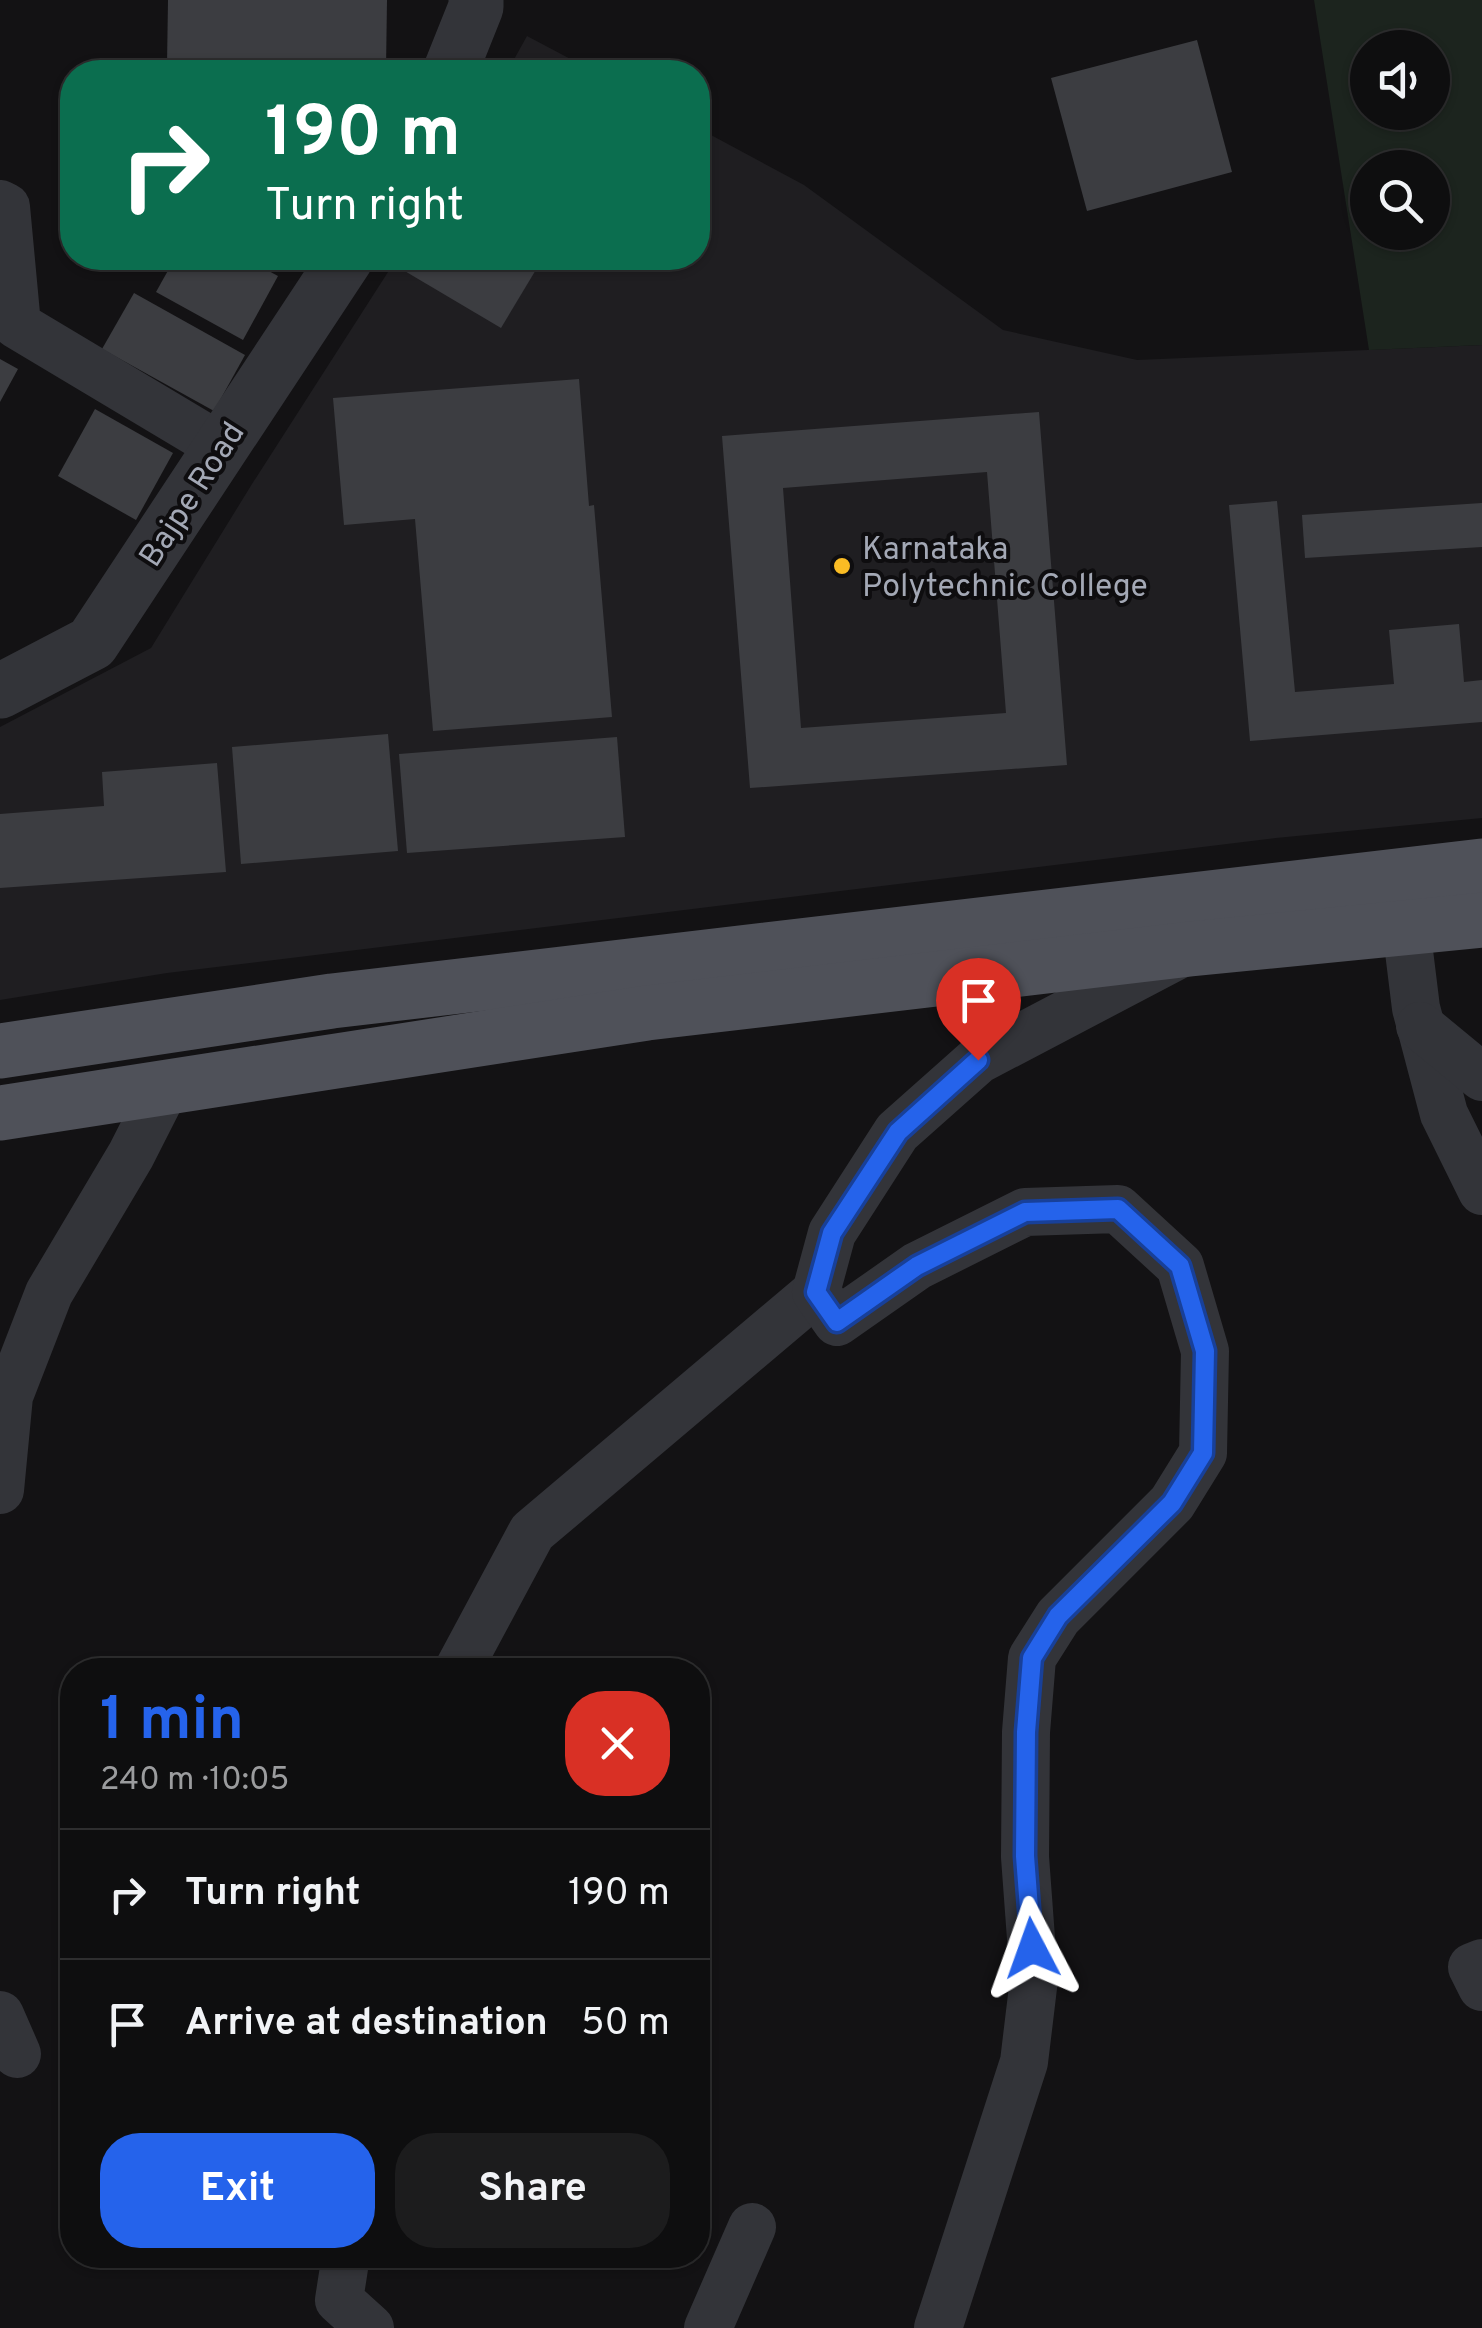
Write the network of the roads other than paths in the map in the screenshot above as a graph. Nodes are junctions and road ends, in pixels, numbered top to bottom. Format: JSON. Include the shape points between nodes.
{"nodes":[{"id":1,"x":476,"y":0,"type":"edge"},
{"id":2,"x":455,"y":60,"type":"edge"},
{"id":3,"x":0,"y":204,"type":"edge"},
{"id":4,"x":338,"y":270,"type":"edge"},
{"id":5,"x":222,"y":447,"type":"junction"},
{"id":6,"x":0,"y":690,"type":"edge"},
{"id":7,"x":1482,"y":866,"type":"edge"},
{"id":8,"x":1482,"y":920,"type":"edge"},
{"id":9,"x":1406,"y":927,"type":"junction"},
{"id":10,"x":1224,"y":928,"type":"junction"},
{"id":11,"x":1420,"y":1026,"type":"junction"},
{"id":12,"x":0,"y":1051,"type":"edge"},
{"id":13,"x":1482,"y":1077,"type":"edge"},
{"id":14,"x":165,"y":1088,"type":"junction"},
{"id":15,"x":0,"y":1113,"type":"edge"},
{"id":16,"x":1482,"y":1191,"type":"edge"},
{"id":17,"x":816,"y":1292,"type":"junction"},
{"id":18,"x":0,"y":1490,"type":"edge"},
{"id":19,"x":464,"y":1658,"type":"edge"},
{"id":20,"x":1482,"y":1963,"type":"edge"},
{"id":21,"x":1482,"y":1987,"type":"edge"},
{"id":22,"x":752,"y":2227,"type":"dead end"},
{"id":23,"x":344,"y":2268,"type":"edge"},
{"id":24,"x":370,"y":2328,"type":"edge"},
{"id":25,"x":708,"y":2328,"type":"edge"},
{"id":26,"x":938,"y":2328,"type":"edge"}],
"edges":[{"from":1,"to":2,"type":"street"},
{"from":3,"to":5,"type":"street","via":[[6,207],[17,324]]},
{"from":4,"to":5,"type":"street","name":"Bajpe Road"},
{"from":5,"to":6,"type":"street","name":"Bajpe Road","via":[[92,642]]},
{"from":7,"to":10,"type":"main road"},
{"from":8,"to":9,"type":"main road"},
{"from":9,"to":10,"type":"main road"},
{"from":9,"to":11,"type":"street"},
{"from":10,"to":12,"type":"main road","via":[[332,1001]]},
{"from":10,"to":14,"type":"main road"},
{"from":10,"to":17,"type":"street","via":[[978,1060],[898,1132],[832,1233]]},
{"from":11,"to":13,"type":"street"},
{"from":11,"to":16,"type":"street","via":[[1444,1114]]},
{"from":14,"to":15,"type":"main road"},
{"from":14,"to":18,"type":"street","via":[[49,1293],[9,1396]]},
{"from":17,"to":19,"type":"street","via":[[532,1532]]},
{"from":17,"to":26,"type":"street","via":[[837,1322],[917,1266],[1025,1212],[1118,1209],[1180,1266],[1205,1351],[1203,1453],[1172,1503],[1058,1616],[1032,1658],[1025,1856],[1034,1979],[1024,2062]]},
{"from":20,"to":21,"type":"street","via":[[1472,1967]]},
{"from":22,"to":25,"type":"street"},
{"from":23,"to":24,"type":"street","via":[[340,2300]]}]}
